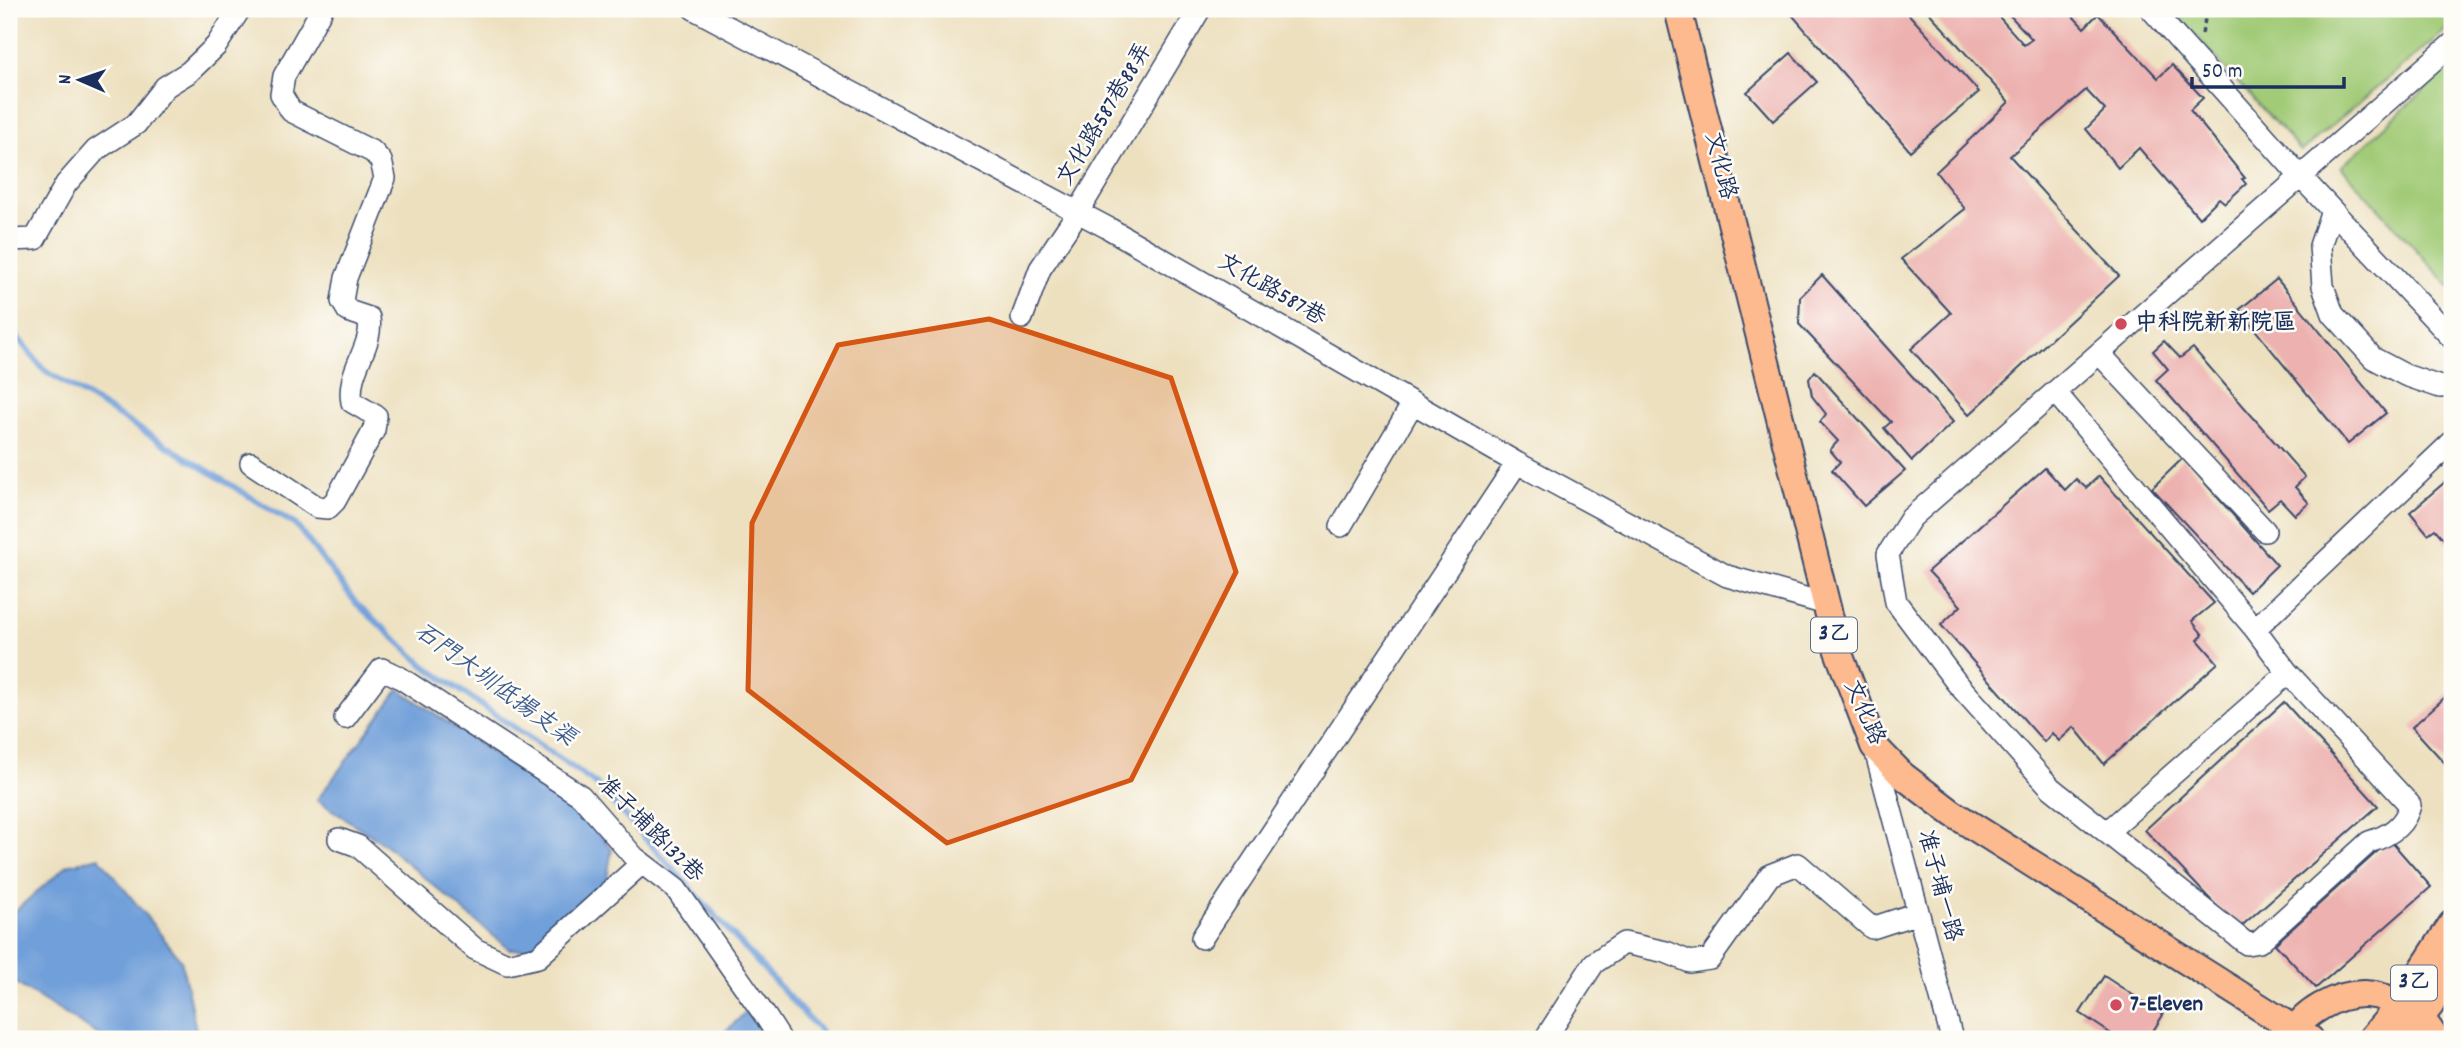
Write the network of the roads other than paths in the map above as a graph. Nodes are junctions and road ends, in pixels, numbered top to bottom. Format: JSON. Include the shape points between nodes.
{"nodes":[{"id":1,"x":240,"y":9,"type":"edge"},
{"id":2,"x":322,"y":9,"type":"edge"},
{"id":3,"x":694,"y":9,"type":"edge"},
{"id":4,"x":1199,"y":9,"type":"edge"},
{"id":5,"x":1678,"y":9,"type":"edge"},
{"id":6,"x":2151,"y":9,"type":"edge"},
{"id":7,"x":2452,"y":44,"type":"edge"},
{"id":8,"x":2301,"y":176,"type":"junction"},
{"id":9,"x":2332,"y":210,"type":"junction"},
{"id":10,"x":1078,"y":212,"type":"junction"},
{"id":11,"x":9,"y":240,"type":"edge"},
{"id":12,"x":1022,"y":318,"type":"dead end"},
{"id":13,"x":2452,"y":338,"type":"edge"},
{"id":14,"x":2100,"y":354,"type":"junction"},
{"id":15,"x":2452,"y":386,"type":"edge"},
{"id":16,"x":2056,"y":394,"type":"junction"},
{"id":17,"x":1413,"y":403,"type":"junction"},
{"id":18,"x":2452,"y":442,"type":"edge"},
{"id":19,"x":251,"y":463,"type":"dead end"},
{"id":20,"x":1517,"y":463,"type":"junction"},
{"id":21,"x":1342,"y":526,"type":"dead end"},
{"id":22,"x":2265,"y":531,"type":"dead end"},
{"id":23,"x":1826,"y":604,"type":"junction"},
{"id":24,"x":2255,"y":629,"type":"junction"},
{"id":25,"x":2288,"y":673,"type":"junction"},
{"id":26,"x":345,"y":718,"type":"dead end"},
{"id":27,"x":1874,"y":746,"type":"junction"},
{"id":28,"x":2107,"y":832,"type":"junction"},
{"id":29,"x":339,"y":839,"type":"dead end"},
{"id":30,"x":642,"y":863,"type":"junction"},
{"id":31,"x":1918,"y":913,"type":"junction"},
{"id":32,"x":2452,"y":924,"type":"edge"},
{"id":33,"x":1202,"y":938,"type":"dead end"},
{"id":34,"x":2452,"y":971,"type":"edge"},
{"id":35,"x":2418,"y":1020,"type":"edge"},
{"id":36,"x":2298,"y":1036,"type":"edge"},
{"id":37,"x":780,"y":1039,"type":"edge"},
{"id":38,"x":1545,"y":1039,"type":"edge"},
{"id":39,"x":1952,"y":1039,"type":"edge"},
{"id":40,"x":2371,"y":1039,"type":"edge"},
{"id":41,"x":2404,"y":1039,"type":"edge"}],
"edges":[{"from":1,"to":11,"type":"lane","via":[[216,46],[165,87],[136,124],[96,150],[66,184],[35,239]]},
{"from":2,"to":19,"type":"lane","via":[[284,76],[281,94],[291,111],[373,152],[385,177],[346,278],[342,301],[348,311],[369,318],[371,329],[349,387],[352,402],[376,416],[374,430],[328,508],[317,507]]},
{"from":3,"to":10,"type":"lane","name":"文化路587巷"},
{"from":4,"to":10,"type":"lane","name":"文化路587巷88弄"},
{"from":5,"to":23,"type":"main road","name":"文化路","number":"3乙"},
{"from":6,"to":8,"type":"lane"},
{"from":7,"to":8,"type":"lane"},
{"from":8,"to":9,"type":"lane"},
{"from":8,"to":14,"type":"lane"},
{"from":9,"to":13,"type":"lane"},
{"from":9,"to":15,"type":"lane","via":[[2320,246],[2323,286],[2333,314],[2373,358],[2417,379]]},
{"from":10,"to":12,"type":"lane","name":"文化路587巷88弄","via":[[1040,269]]},
{"from":10,"to":17,"type":"lane","name":"文化路587巷"},
{"from":14,"to":16,"type":"lane"},
{"from":14,"to":22,"type":"lane"},
{"from":16,"to":24,"type":"lane"},
{"from":16,"to":28,"type":"lane","via":[[1911,518],[1888,554],[1896,601],[1956,682],[2051,788]]},
{"from":17,"to":20,"type":"lane","name":"文化路587巷"},
{"from":17,"to":21,"type":"lane"},
{"from":18,"to":24,"type":"lane"},
{"from":20,"to":23,"type":"lane","name":"文化路587巷","via":[[1727,576]]},
{"from":20,"to":33,"type":"lane"},
{"from":23,"to":27,"type":"main road","name":"文化路","number":"3乙","via":[[1838,651]]},
{"from":24,"to":25,"type":"lane"},
{"from":25,"to":28,"type":"lane"},
{"from":25,"to":28,"type":"lane","via":[[2410,804],[2408,816],[2389,835],[2369,842],[2259,942],[2247,944]]},
{"from":26,"to":30,"type":"lane","name":"准子埔路132巷","via":[[382,669],[399,677],[581,796]]},
{"from":27,"to":31,"type":"lane","name":"准子埔一路"},
{"from":27,"to":36,"type":"main road","name":"文化路","number":"3乙","via":[[1902,775],[1952,813]]},
{"from":29,"to":30,"type":"lane","via":[[358,846],[475,949],[507,964],[538,957]]},
{"from":30,"to":37,"type":"lane","name":"准子埔路132巷","via":[[676,889]]},
{"from":31,"to":38,"type":"lane","via":[[1872,928],[1798,864],[1770,874],[1710,959],[1690,962],[1624,943],[1594,963]]},
{"from":31,"to":39,"type":"lane","name":"准子埔一路"},
{"from":32,"to":35,"type":"main road","number":"3乙"},
{"from":34,"to":35,"type":"main road","number":"3乙"},
{"from":35,"to":36,"type":"main road","via":[[2365,994],[2328,1002],[2305,1017]]},
{"from":35,"to":40,"type":"main road","number":"3乙"},
{"from":35,"to":41,"type":"main road","number":"3乙"}]}
